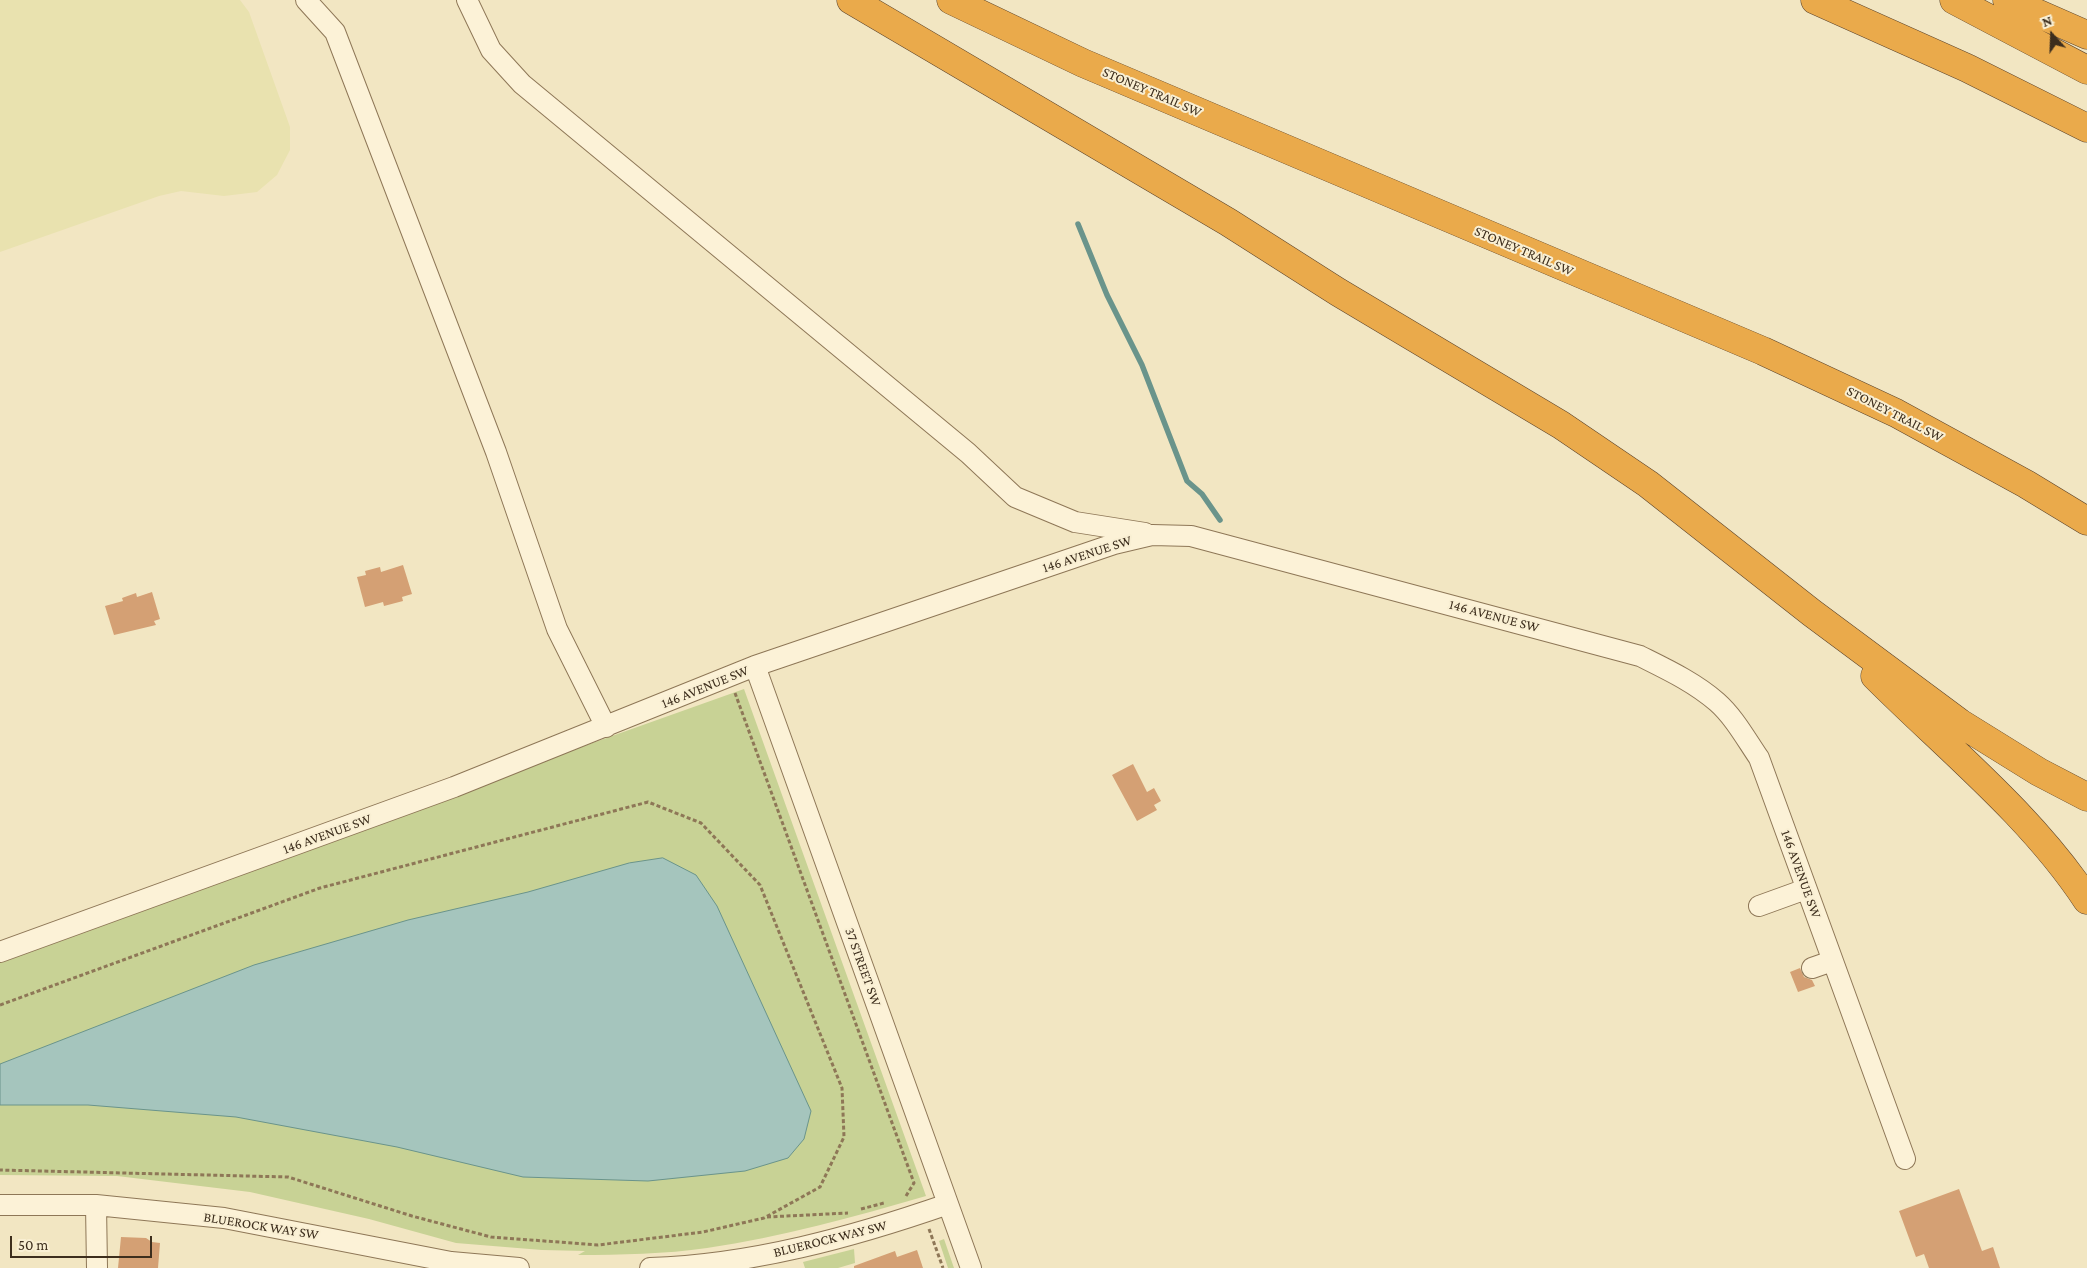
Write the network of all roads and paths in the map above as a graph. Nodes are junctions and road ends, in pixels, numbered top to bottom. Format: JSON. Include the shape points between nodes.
{"nodes":[{"id":1,"x":306,"y":0,"type":"edge"},
{"id":2,"x":467,"y":0,"type":"edge"},
{"id":3,"x":851,"y":0,"type":"edge"},
{"id":4,"x":951,"y":0,"type":"edge"},
{"id":5,"x":1815,"y":0,"type":"edge"},
{"id":6,"x":1954,"y":0,"type":"edge"},
{"id":7,"x":2007,"y":0,"type":"edge"},
{"id":8,"x":2087,"y":35,"type":"edge"},
{"id":9,"x":2087,"y":70,"type":"edge"},
{"id":10,"x":2087,"y":128,"type":"edge"},
{"id":11,"x":2087,"y":521,"type":"edge"},
{"id":12,"x":1152,"y":535,"type":"junction"},
{"id":13,"x":1812,"y":613,"type":"junction"},
{"id":14,"x":755,"y":666,"type":"junction"},
{"id":15,"x":742,"y":711,"type":"dead end"},
{"id":16,"x":606,"y":727,"type":"junction"},
{"id":17,"x":2087,"y":797,"type":"edge"},
{"id":18,"x":1806,"y":889,"type":"junction"},
{"id":19,"x":2087,"y":900,"type":"edge"},
{"id":20,"x":1759,"y":906,"type":"dead end"},
{"id":21,"x":0,"y":952,"type":"edge"},
{"id":22,"x":1832,"y":961,"type":"junction"},
{"id":23,"x":1812,"y":968,"type":"dead end"},
{"id":24,"x":0,"y":1005,"type":"edge"},
{"id":25,"x":1905,"y":1159,"type":"dead end"},
{"id":26,"x":0,"y":1170,"type":"edge"},
{"id":27,"x":900,"y":1198,"type":"dead end"},
{"id":28,"x":891,"y":1200,"type":"dead end"},
{"id":29,"x":948,"y":1204,"type":"junction"},
{"id":30,"x":0,"y":1205,"type":"edge"},
{"id":31,"x":96,"y":1205,"type":"junction"},
{"id":32,"x":764,"y":1218,"type":"junction"},
{"id":33,"x":927,"y":1223,"type":"dead end"},
{"id":34,"x":98,"y":1268,"type":"edge"},
{"id":35,"x":519,"y":1268,"type":"edge"},
{"id":36,"x":650,"y":1268,"type":"edge"},
{"id":37,"x":943,"y":1268,"type":"edge"},
{"id":38,"x":971,"y":1268,"type":"edge"}],
"edges":[{"from":1,"to":16,"type":"street","via":[[335,32],[496,452],[557,629]]},
{"from":2,"to":12,"type":"street","via":[[491,50],[522,84],[968,453],[1015,497],[1075,522]]},
{"from":3,"to":13,"type":"highway","via":[[1220,217],[1338,292],[1561,425],[1648,484]]},
{"from":4,"to":11,"type":"highway","name":"STONEY TRAIL SW","via":[[1083,63],[1781,360],[1896,413]]},
{"from":5,"to":10,"type":"highway","via":[[1967,68]]},
{"from":6,"to":9,"type":"highway"},
{"from":7,"to":8,"type":"highway"},
{"from":12,"to":14,"type":"street","name":"146 AVENUE SW","via":[[1114,544]]},
{"from":12,"to":18,"type":"street","name":"146 AVENUE SW","via":[[1191,536],[1615,648],[1671,671],[1718,703],[1759,758]]},
{"from":13,"to":17,"type":"highway","via":[[1960,723],[2039,772]]},
{"from":13,"to":19,"type":"highway","via":[[2000,798],[2055,856]]},
{"from":14,"to":16,"type":"street","name":"146 AVENUE SW"},
{"from":14,"to":29,"type":"street","name":"37 STREET SW"},
{"from":15,"to":27,"type":"path","via":[[914,1184],[908,1195]]},
{"from":16,"to":21,"type":"street","name":"146 AVENUE SW","via":[[454,788]]},
{"from":18,"to":20,"type":"street"},
{"from":18,"to":22,"type":"street","name":"146 AVENUE SW"},
{"from":22,"to":23,"type":"street"},
{"from":22,"to":25,"type":"street","name":"146 AVENUE SW"},
{"from":24,"to":32,"type":"path","via":[[320,888],[648,802],[701,823],[760,885],[842,1088],[844,1137],[820,1187]]},
{"from":26,"to":32,"type":"path","via":[[288,1176],[490,1237],[598,1245],[703,1232]]},
{"from":28,"to":32,"type":"path","via":[[847,1214]]},
{"from":29,"to":36,"type":"street","name":"BLUEROCK WAY SW","via":[[820,1243],[750,1258]]},
{"from":29,"to":38,"type":"street","name":"37 STREET SW"},
{"from":30,"to":31,"type":"street","name":"BLUEROCK WAY SW"},
{"from":31,"to":34,"type":"street"},
{"from":31,"to":35,"type":"street","name":"BLUEROCK WAY SW","via":[[224,1218],[451,1262]]},
{"from":33,"to":37,"type":"path"}]}
